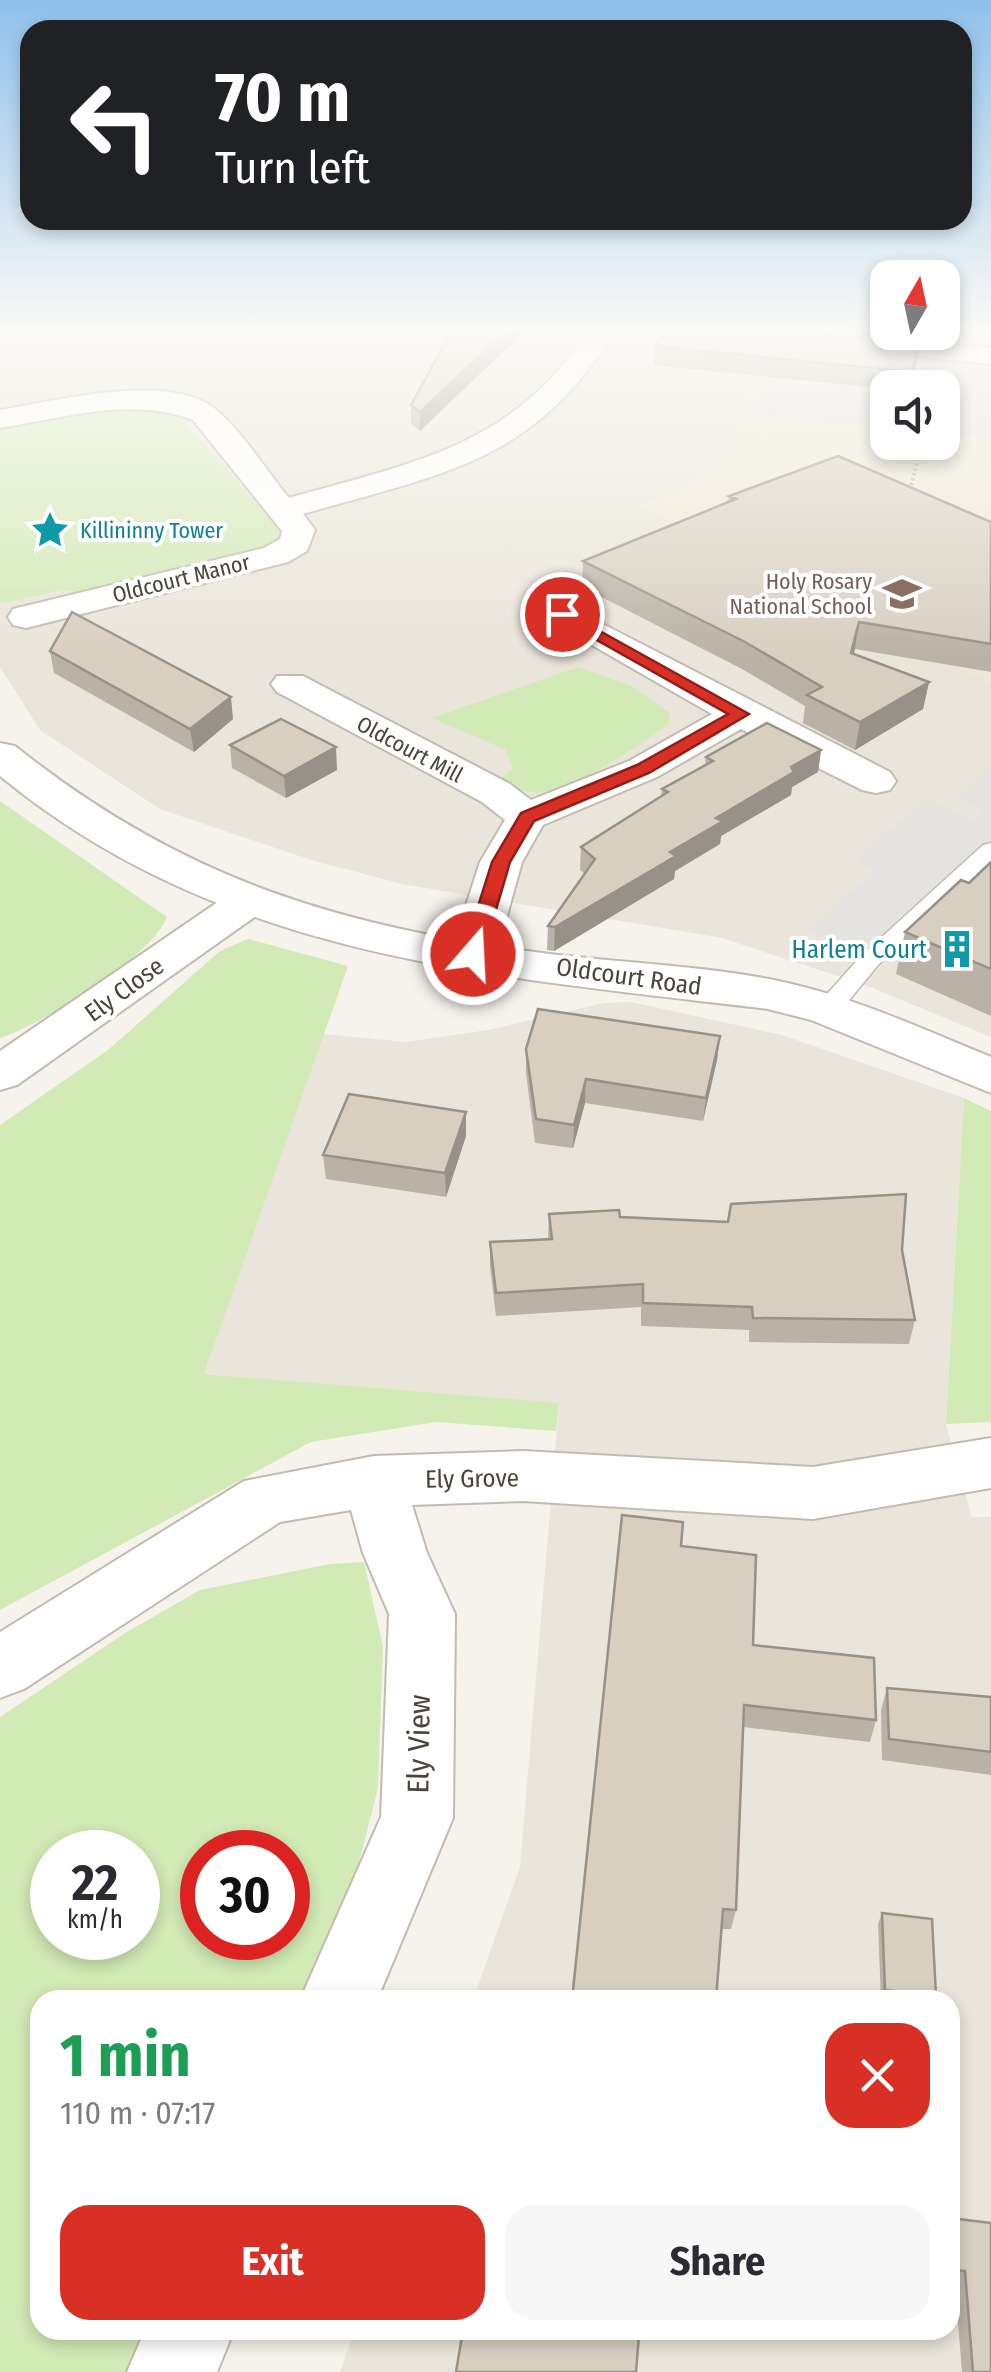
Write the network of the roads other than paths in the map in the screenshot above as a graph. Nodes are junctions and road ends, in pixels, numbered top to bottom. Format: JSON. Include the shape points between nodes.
{"nodes":[{"id":1,"x":223,"y":438,"type":"edge"},
{"id":2,"x":494,"y":438,"type":"edge"},
{"id":3,"x":285,"y":508,"type":"junction"},
{"id":4,"x":562,"y":614,"type":"dead end"},
{"id":5,"x":26,"y":616,"type":"dead end"},
{"id":6,"x":290,"y":684,"type":"dead end"},
{"id":7,"x":740,"y":714,"type":"junction"},
{"id":8,"x":0,"y":754,"type":"edge"},
{"id":9,"x":876,"y":781,"type":"dead end"},
{"id":10,"x":528,"y":817,"type":"junction"},
{"id":11,"x":991,"y":850,"type":"edge"},
{"id":12,"x":247,"y":902,"type":"junction"},
{"id":13,"x":473,"y":954,"type":"junction"},
{"id":14,"x":828,"y":1010,"type":"junction"},
{"id":15,"x":0,"y":1074,"type":"edge"},
{"id":16,"x":991,"y":1076,"type":"edge"},
{"id":17,"x":991,"y":1463,"type":"edge"},
{"id":18,"x":374,"y":1481,"type":"junction"},
{"id":19,"x":0,"y":1668,"type":"edge"},
{"id":20,"x":342,"y":1990,"type":"edge"},
{"id":21,"x":186,"y":2340,"type":"edge"},
{"id":22,"x":171,"y":2372,"type":"edge"}],
"edges":[{"from":1,"to":3,"type":"street"},
{"from":2,"to":3,"type":"street"},
{"from":3,"to":5,"type":"street","name":"Oldcourt Manor","via":[[299,530],[294,544],[276,555]]},
{"from":4,"to":7,"type":"street"},
{"from":6,"to":10,"type":"street","name":"Oldcourt Mill"},
{"from":7,"to":9,"type":"street"},
{"from":7,"to":10,"type":"street","via":[[643,769]]},
{"from":8,"to":12,"type":"street","name":"Oldcourt Road","via":[[92,822]]},
{"from":10,"to":13,"type":"street","via":[[501,862]]},
{"from":11,"to":14,"type":"lane","via":[[870,960]]},
{"from":12,"to":13,"type":"street","name":"Oldcourt Road","via":[[348,934]]},
{"from":12,"to":15,"type":"street","name":"Ely Close"},
{"from":13,"to":14,"type":"street","name":"Oldcourt Road","via":[[768,994]]},
{"from":14,"to":16,"type":"street","name":"Oldcourt Road"},
{"from":17,"to":18,"type":"street","name":"Ely Grove","via":[[813,1493],[522,1476]]},
{"from":18,"to":19,"type":"street","name":"Ely Grove","via":[[266,1499]]},
{"from":18,"to":20,"type":"street","name":"Ely View","via":[[422,1614],[417,1818]]},
{"from":21,"to":22,"type":"street"}]}
